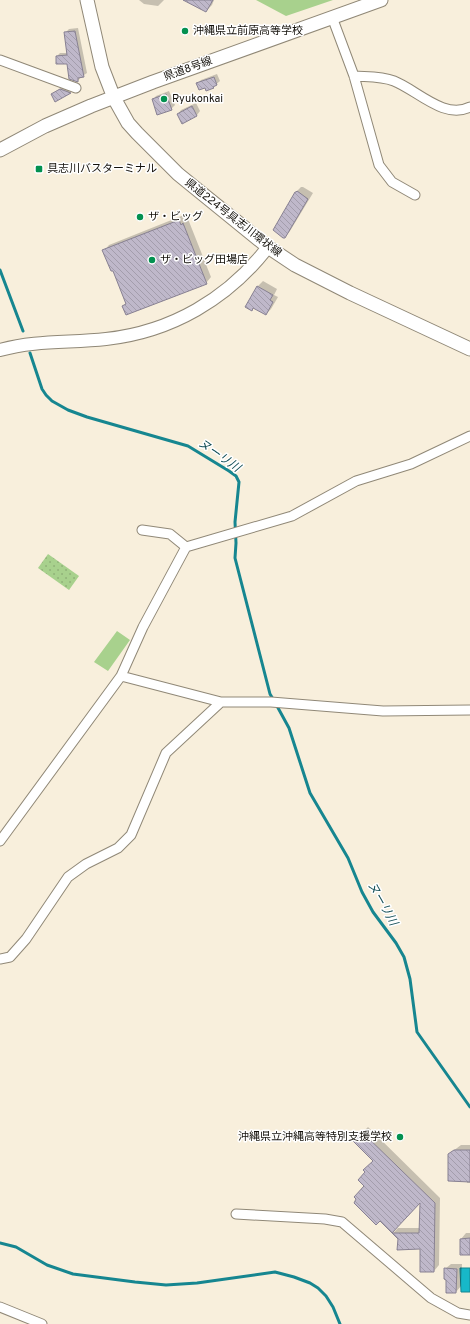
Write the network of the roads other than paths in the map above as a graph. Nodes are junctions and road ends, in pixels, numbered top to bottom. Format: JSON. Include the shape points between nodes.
{"nodes":[{"id":1,"x":87,"y":0,"type":"edge"},
{"id":2,"x":381,"y":0,"type":"edge"},
{"id":3,"x":332,"y":17,"type":"junction"},
{"id":4,"x":0,"y":60,"type":"edge"},
{"id":5,"x":354,"y":76,"type":"junction"},
{"id":6,"x":76,"y":88,"type":"dead end"},
{"id":7,"x":114,"y":98,"type":"junction"},
{"id":8,"x":470,"y":107,"type":"edge"},
{"id":9,"x":0,"y":150,"type":"edge"},
{"id":10,"x":415,"y":195,"type":"dead end"},
{"id":11,"x":268,"y":247,"type":"junction"},
{"id":12,"x":470,"y":349,"type":"edge"},
{"id":13,"x":0,"y":350,"type":"edge"},
{"id":14,"x":470,"y":436,"type":"edge"},
{"id":15,"x":142,"y":530,"type":"dead end"},
{"id":16,"x":186,"y":547,"type":"junction"},
{"id":17,"x":122,"y":676,"type":"junction"},
{"id":18,"x":221,"y":702,"type":"junction"},
{"id":19,"x":470,"y":710,"type":"edge"},
{"id":20,"x":0,"y":841,"type":"edge"},
{"id":21,"x":0,"y":959,"type":"edge"},
{"id":22,"x":236,"y":1214,"type":"dead end"},
{"id":23,"x":0,"y":1307,"type":"edge"},
{"id":24,"x":470,"y":1315,"type":"edge"},
{"id":25,"x":42,"y":1324,"type":"edge"}],
"edges":[{"from":1,"to":7,"type":"main road","name":"県道224号具志川環状線","via":[[102,67]]},
{"from":2,"to":3,"type":"main road","name":"県道8号線"},
{"from":3,"to":5,"type":"street"},
{"from":3,"to":7,"type":"main road","name":"県道8号線"},
{"from":4,"to":6,"type":"street"},
{"from":5,"to":8,"type":"street","via":[[381,77],[395,81],[447,109],[462,111]]},
{"from":5,"to":10,"type":"street","via":[[379,165],[392,182]]},
{"from":7,"to":9,"type":"main road","name":"県道8号線","via":[[45,126]]},
{"from":7,"to":11,"type":"main road","name":"県道224号具志川環状線","via":[[128,123],[146,143],[203,195]]},
{"from":11,"to":12,"type":"main road","name":"県道224号具志川環状線","via":[[294,265]]},
{"from":11,"to":13,"type":"street","via":[[254,266],[221,294],[174,322],[120,337],[39,342]]},
{"from":14,"to":16,"type":"street","via":[[411,464],[356,481],[292,516]]},
{"from":15,"to":16,"type":"street","via":[[170,534]]},
{"from":16,"to":17,"type":"street","via":[[144,627]]},
{"from":17,"to":18,"type":"street"},
{"from":17,"to":20,"type":"street"},
{"from":18,"to":19,"type":"street","via":[[271,702],[383,711]]},
{"from":18,"to":21,"type":"street","via":[[166,753],[131,835],[118,848],[86,864],[68,877],[26,939],[10,957]]},
{"from":22,"to":24,"type":"street","via":[[325,1218],[342,1222],[431,1298],[458,1312]]},
{"from":23,"to":25,"type":"street"}]}
